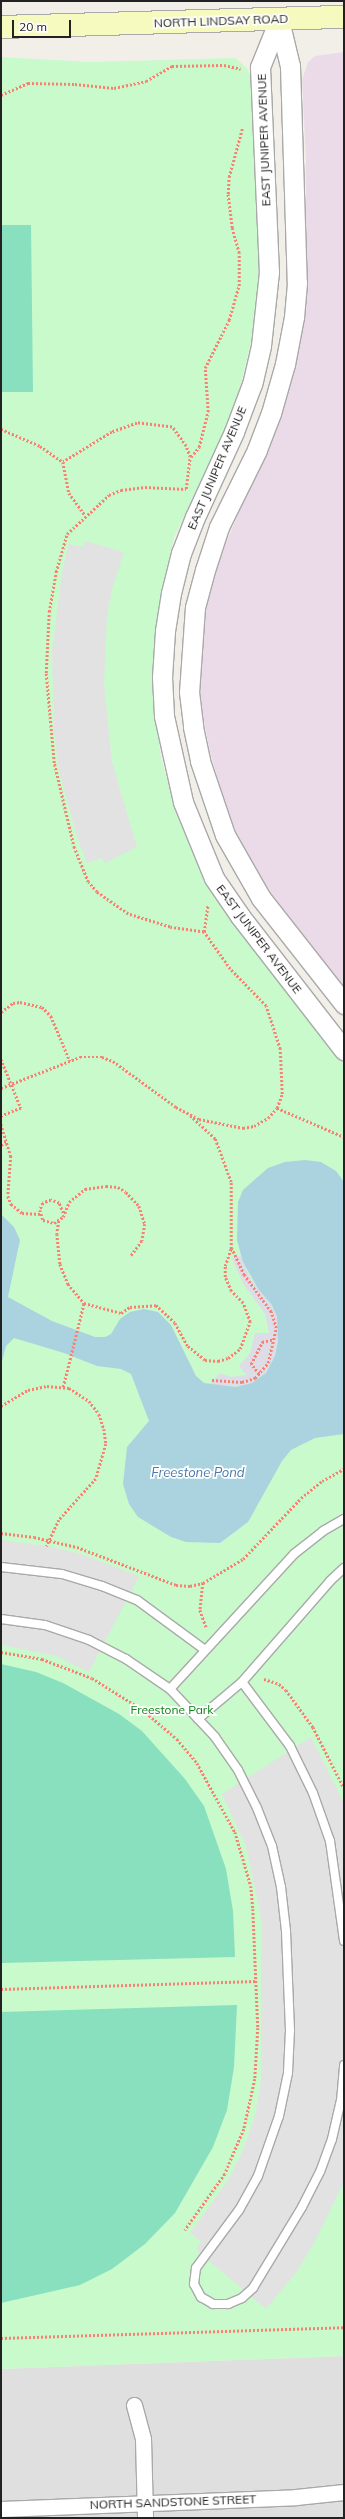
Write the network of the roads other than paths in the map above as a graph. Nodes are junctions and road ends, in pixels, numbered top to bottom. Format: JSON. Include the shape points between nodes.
{"nodes":[{"id":1,"x":344,"y":17,"type":"edge"},
{"id":2,"x":279,"y":20,"type":"junction"},
{"id":3,"x":1,"y":27,"type":"edge"},
{"id":4,"x":344,"y":1004,"type":"edge"},
{"id":5,"x":344,"y":1050,"type":"edge"},
{"id":6,"x":344,"y":1519,"type":"edge"},
{"id":7,"x":1,"y":1567,"type":"edge"},
{"id":8,"x":344,"y":1568,"type":"edge"},
{"id":9,"x":1,"y":1619,"type":"edge"},
{"id":10,"x":205,"y":1650,"type":"junction"},
{"id":11,"x":242,"y":1682,"type":"junction"},
{"id":12,"x":170,"y":1689,"type":"junction"},
{"id":13,"x":198,"y":1719,"type":"junction"},
{"id":14,"x":344,"y":1941,"type":"edge"},
{"id":15,"x":344,"y":2065,"type":"edge"},
{"id":16,"x":134,"y":2405,"type":"dead end"},
{"id":17,"x":344,"y":2492,"type":"edge"},
{"id":18,"x":1,"y":2509,"type":"edge"},
{"id":19,"x":145,"y":2511,"type":"edge"}],
"edges":[{"from":1,"to":2,"type":"main road","name":"NORTH LINDSAY ROAD"},
{"from":2,"to":3,"type":"main road","name":"NORTH LINDSAY ROAD"},
{"from":2,"to":4,"type":"street","via":[[290,66],[296,267],[294,317],[285,364],[271,413],[257,450],[219,527],[205,570],[190,649],[189,692],[200,761],[225,835],[261,898]]},
{"from":2,"to":5,"type":"street","name":"EAST JUNIPER AVENUE","via":[[260,66],[269,272],[261,346],[252,384],[234,432],[181,553],[165,631],[162,677],[164,716],[183,802],[214,878],[244,922]]},
{"from":6,"to":10,"type":"lane","via":[[323,1531],[294,1554]]},
{"from":7,"to":10,"type":"lane","via":[[62,1574],[137,1600]]},
{"from":8,"to":11,"type":"lane"},
{"from":9,"to":12,"type":"lane","via":[[45,1625],[89,1640],[126,1659]]},
{"from":10,"to":12,"type":"lane"},
{"from":11,"to":13,"type":"lane"},
{"from":11,"to":14,"type":"lane","via":[[290,1746],[313,1793],[330,1841]]},
{"from":12,"to":13,"type":"lane"},
{"from":13,"to":15,"type":"lane","via":[[238,1770],[272,1846],[284,1910],[290,2030],[284,2094],[266,2156],[239,2210],[196,2268],[194,2284],[201,2297],[213,2304],[228,2304],[242,2298],[253,2288],[320,2172],[332,2139],[341,2101]]},
{"from":16,"to":19,"type":"street","via":[[143,2439]]},
{"from":17,"to":19,"type":"street","name":"NORTH SANDSTONE STREET"},
{"from":18,"to":19,"type":"street","name":"NORTH SANDSTONE STREET"}]}
